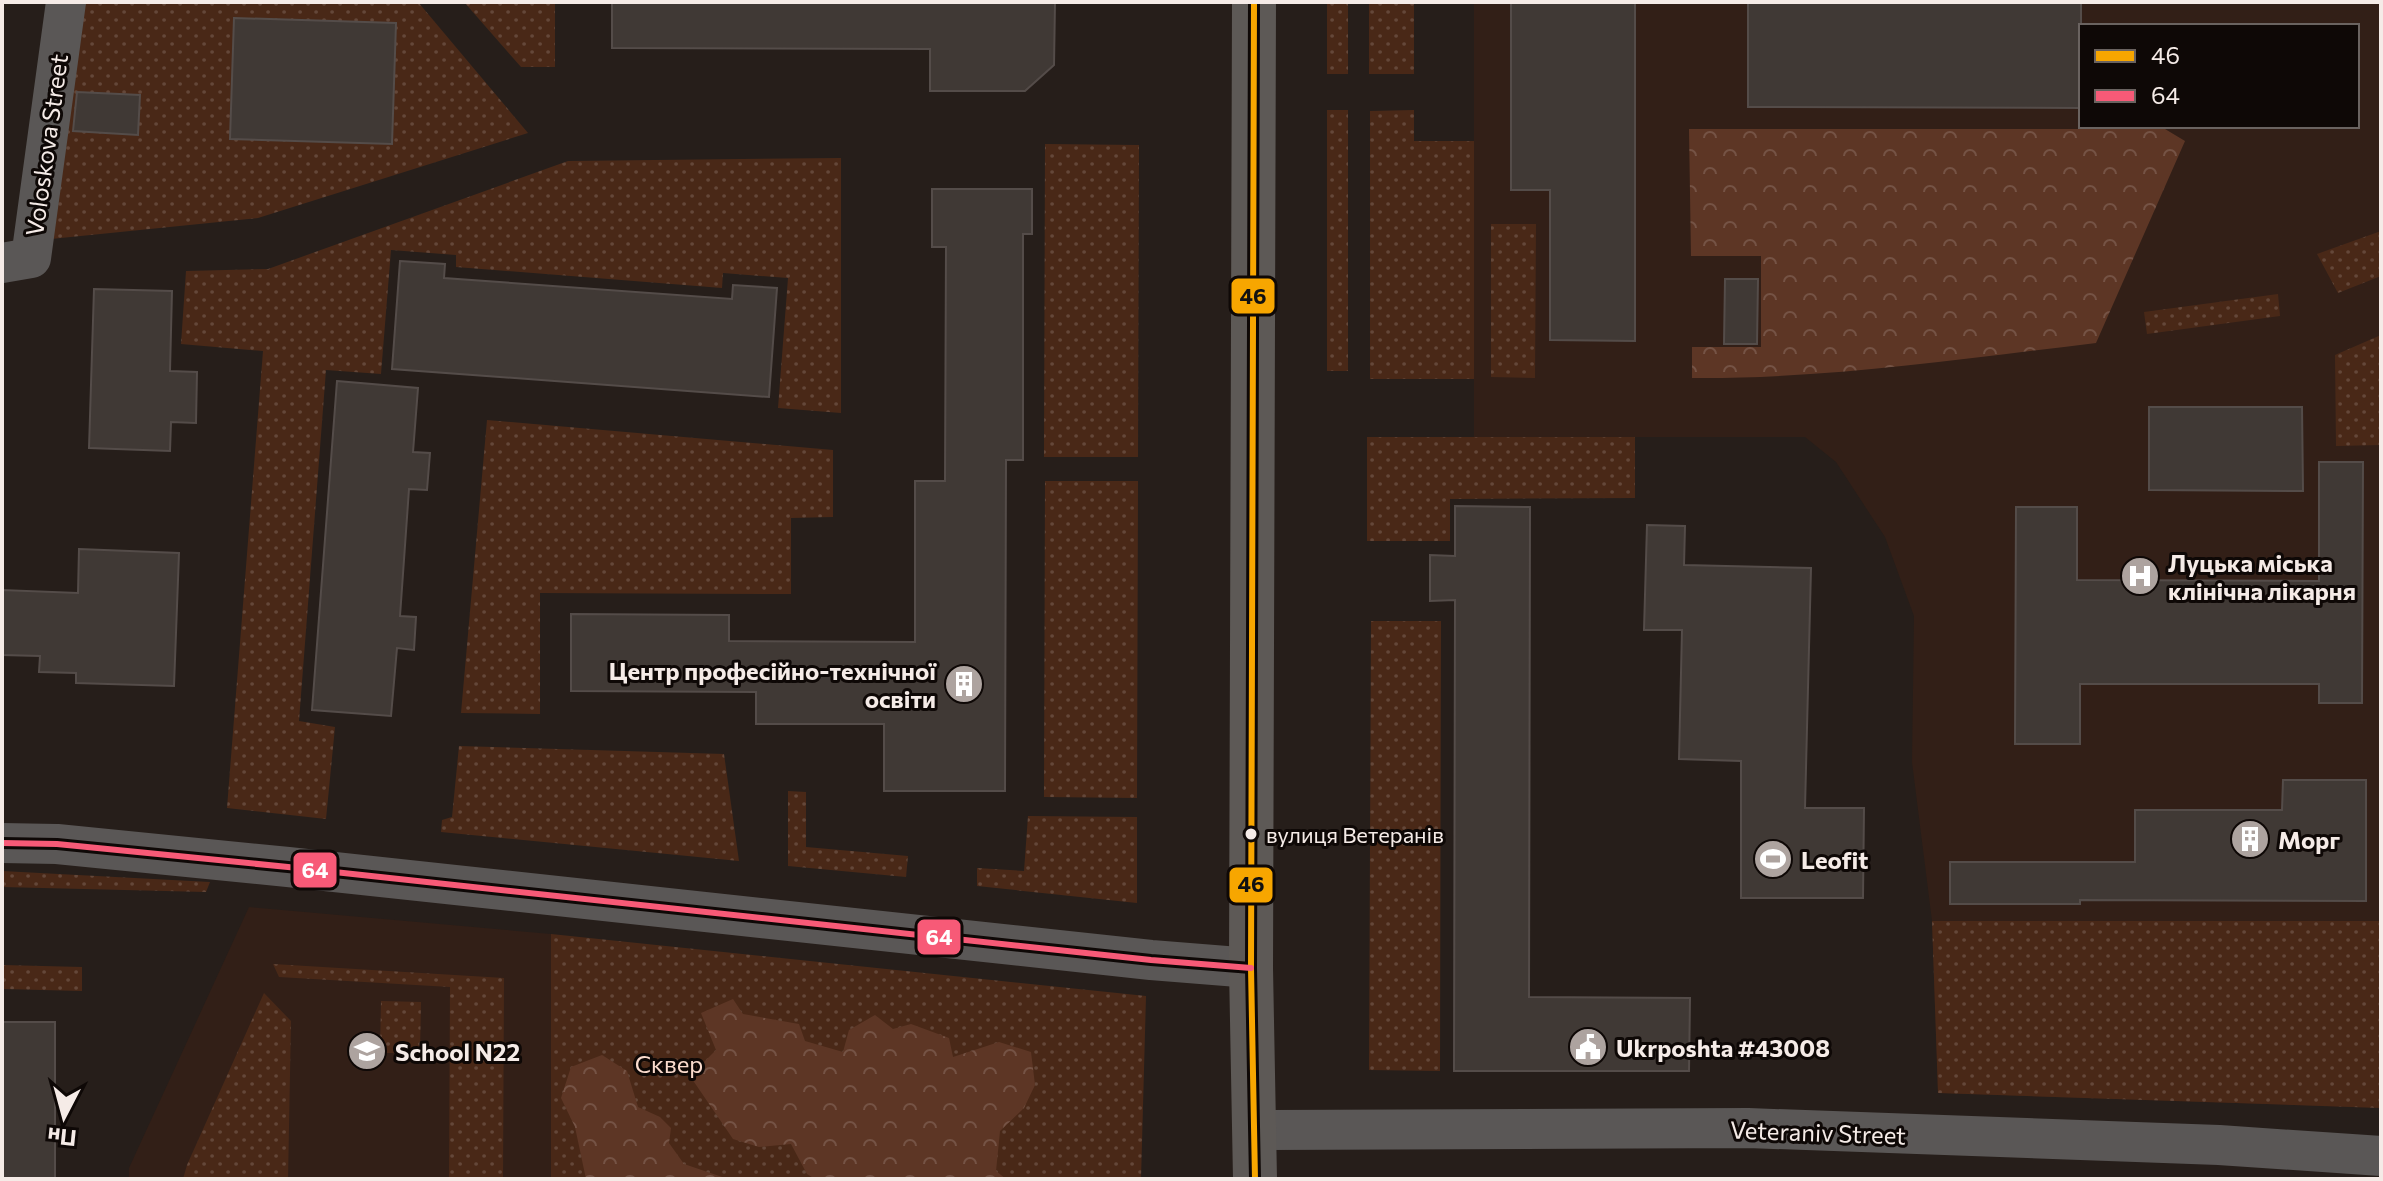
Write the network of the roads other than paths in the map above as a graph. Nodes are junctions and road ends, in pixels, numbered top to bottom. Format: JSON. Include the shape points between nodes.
{"nodes":[{"id":1,"x":66,"y":2,"type":"edge"},
{"id":2,"x":1254,"y":2,"type":"edge"},
{"id":3,"x":2,"y":263,"type":"edge"},
{"id":4,"x":2,"y":843,"type":"edge"},
{"id":5,"x":1251,"y":968,"type":"junction"},
{"id":6,"x":1254,"y":1130,"type":"junction"},
{"id":7,"x":2381,"y":1156,"type":"edge"},
{"id":8,"x":1255,"y":1179,"type":"edge"}],
"edges":[{"from":1,"to":3,"type":"street","name":"Voloskova Street","via":[[31,258]]},
{"from":2,"to":5,"type":"main road"},
{"from":4,"to":5,"type":"street","via":[[288,867]]},
{"from":5,"to":6,"type":"main road"},
{"from":6,"to":7,"type":"street","name":"Veteraniv Street","via":[[1748,1128]]},
{"from":6,"to":8,"type":"main road"}]}
